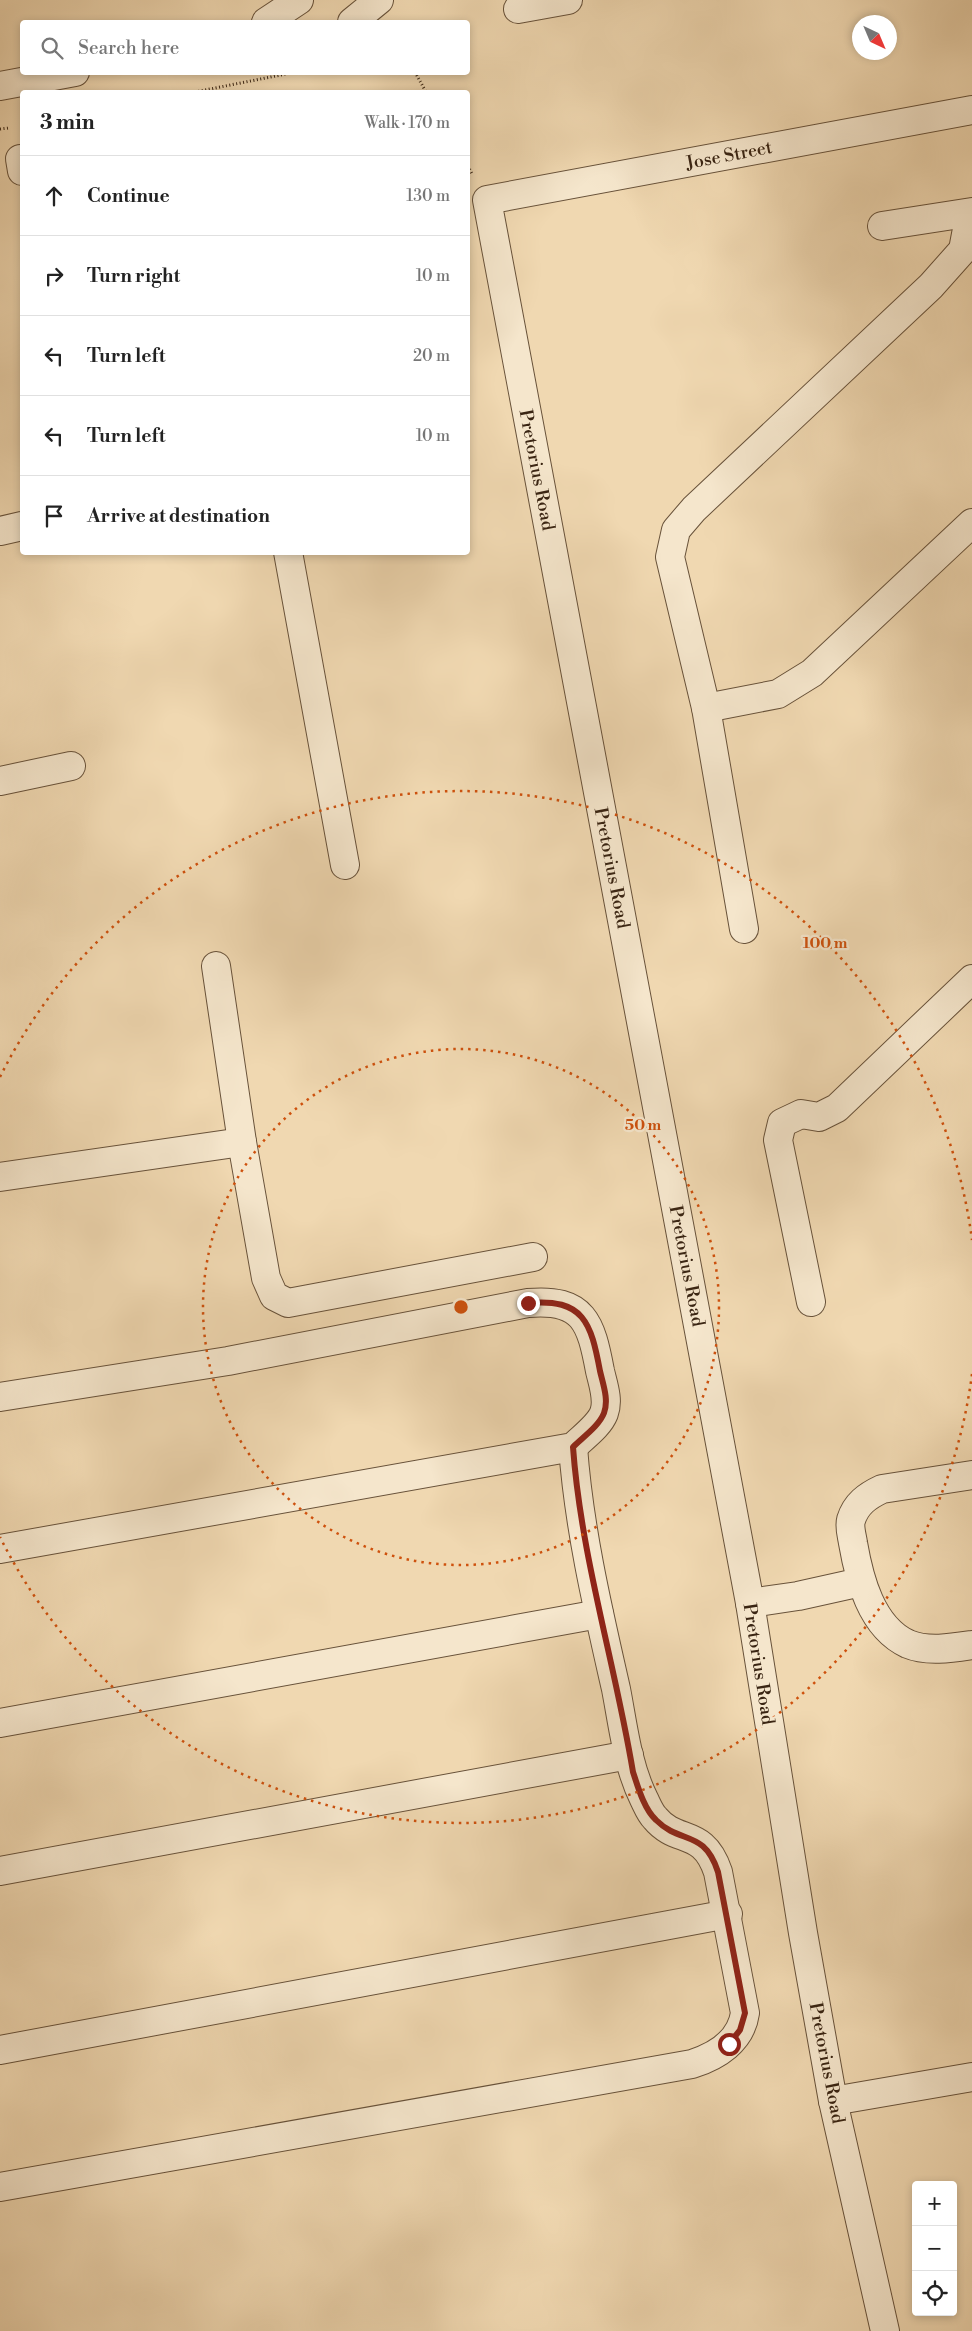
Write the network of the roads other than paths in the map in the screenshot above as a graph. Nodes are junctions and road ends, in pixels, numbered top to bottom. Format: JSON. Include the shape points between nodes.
{"nodes":[{"id":1,"x":299,"y":0,"type":"edge"},
{"id":2,"x":379,"y":0,"type":"edge"},
{"id":3,"x":568,"y":0,"type":"edge"},
{"id":4,"x":518,"y":9,"type":"dead end"},
{"id":5,"x":269,"y":20,"type":"edge"},
{"id":6,"x":354,"y":20,"type":"edge"},
{"id":7,"x":59,"y":75,"type":"edge"},
{"id":8,"x":0,"y":86,"type":"edge"},
{"id":9,"x":972,"y":110,"type":"edge"},
{"id":10,"x":487,"y":200,"type":"joint"},
{"id":11,"x":971,"y":212,"type":"edge"},
{"id":12,"x":882,"y":226,"type":"dead end"},
{"id":13,"x":972,"y":523,"type":"edge"},
{"id":14,"x":20,"y":526,"type":"edge"},
{"id":15,"x":0,"y":531,"type":"edge"},
{"id":16,"x":289,"y":555,"type":"edge"},
{"id":17,"x":706,"y":708,"type":"junction"},
{"id":18,"x":71,"y":766,"type":"dead end"},
{"id":19,"x":0,"y":781,"type":"edge"},
{"id":20,"x":345,"y":865,"type":"dead end"},
{"id":21,"x":744,"y":929,"type":"dead end"},
{"id":22,"x":216,"y":966,"type":"dead end"},
{"id":23,"x":972,"y":979,"type":"edge"},
{"id":24,"x":242,"y":1142,"type":"junction"},
{"id":25,"x":0,"y":1177,"type":"edge"},
{"id":26,"x":533,"y":1257,"type":"dead end"},
{"id":27,"x":812,"y":1302,"type":"dead end"},
{"id":28,"x":0,"y":1397,"type":"edge"},
{"id":29,"x":573,"y":1447,"type":"junction"},
{"id":30,"x":972,"y":1475,"type":"edge"},
{"id":31,"x":0,"y":1549,"type":"edge"},
{"id":32,"x":861,"y":1582,"type":"junction"},
{"id":33,"x":750,"y":1603,"type":"junction"},
{"id":34,"x":599,"y":1614,"type":"junction"},
{"id":35,"x":972,"y":1645,"type":"edge"},
{"id":36,"x":0,"y":1723,"type":"edge"},
{"id":37,"x":629,"y":1755,"type":"junction"},
{"id":38,"x":0,"y":1871,"type":"edge"},
{"id":39,"x":728,"y":1914,"type":"junction"},
{"id":40,"x":0,"y":2050,"type":"edge"},
{"id":41,"x":972,"y":2077,"type":"edge"},
{"id":42,"x":833,"y":2101,"type":"junction"},
{"id":43,"x":0,"y":2187,"type":"edge"},
{"id":44,"x":885,"y":2331,"type":"edge"}],
"edges":[{"from":1,"to":5,"type":"street"},
{"from":2,"to":6,"type":"street"},
{"from":3,"to":4,"type":"street"},
{"from":7,"to":8,"type":"street"},
{"from":9,"to":10,"type":"street","name":"Jose Street"},
{"from":10,"to":33,"type":"street","name":"Pretorius Road"},
{"from":11,"to":12,"type":"street"},
{"from":11,"to":17,"type":"street","via":[[963,250],[931,286],[694,509],[676,530],[670,558]]},
{"from":13,"to":17,"type":"street","via":[[812,673],[794,686],[778,694]]},
{"from":14,"to":15,"type":"street"},
{"from":16,"to":20,"type":"street"},
{"from":17,"to":21,"type":"street"},
{"from":18,"to":19,"type":"street"},
{"from":22,"to":24,"type":"street"},
{"from":23,"to":27,"type":"street","via":[[837,1108],[819,1117],[801,1114],[782,1123],[778,1140]]},
{"from":24,"to":25,"type":"street"},
{"from":24,"to":26,"type":"street","via":[[266,1278],[271,1293],[288,1303]]},
{"from":28,"to":29,"type":"street","via":[[228,1361],[551,1301],[568,1305],[591,1331],[606,1399],[601,1419]]},
{"from":29,"to":31,"type":"street"},
{"from":29,"to":34,"type":"street","via":[[576,1484]]},
{"from":30,"to":32,"type":"street","via":[[882,1490],[858,1505],[850,1523]]},
{"from":32,"to":33,"type":"street"},
{"from":32,"to":35,"type":"street","via":[[876,1615],[907,1644],[928,1648]]},
{"from":33,"to":42,"type":"street","name":"Pretorius Road"},
{"from":34,"to":36,"type":"street"},
{"from":34,"to":37,"type":"street"},
{"from":37,"to":38,"type":"street"},
{"from":37,"to":39,"type":"street","via":[[637,1784],[656,1820],[705,1846],[711,1853]]},
{"from":39,"to":40,"type":"street"},
{"from":39,"to":43,"type":"street","via":[[745,2013],[740,2030],[729,2044],[708,2058],[692,2064]]},
{"from":41,"to":42,"type":"street"},
{"from":42,"to":44,"type":"street","name":"Pretorius Road"}]}
